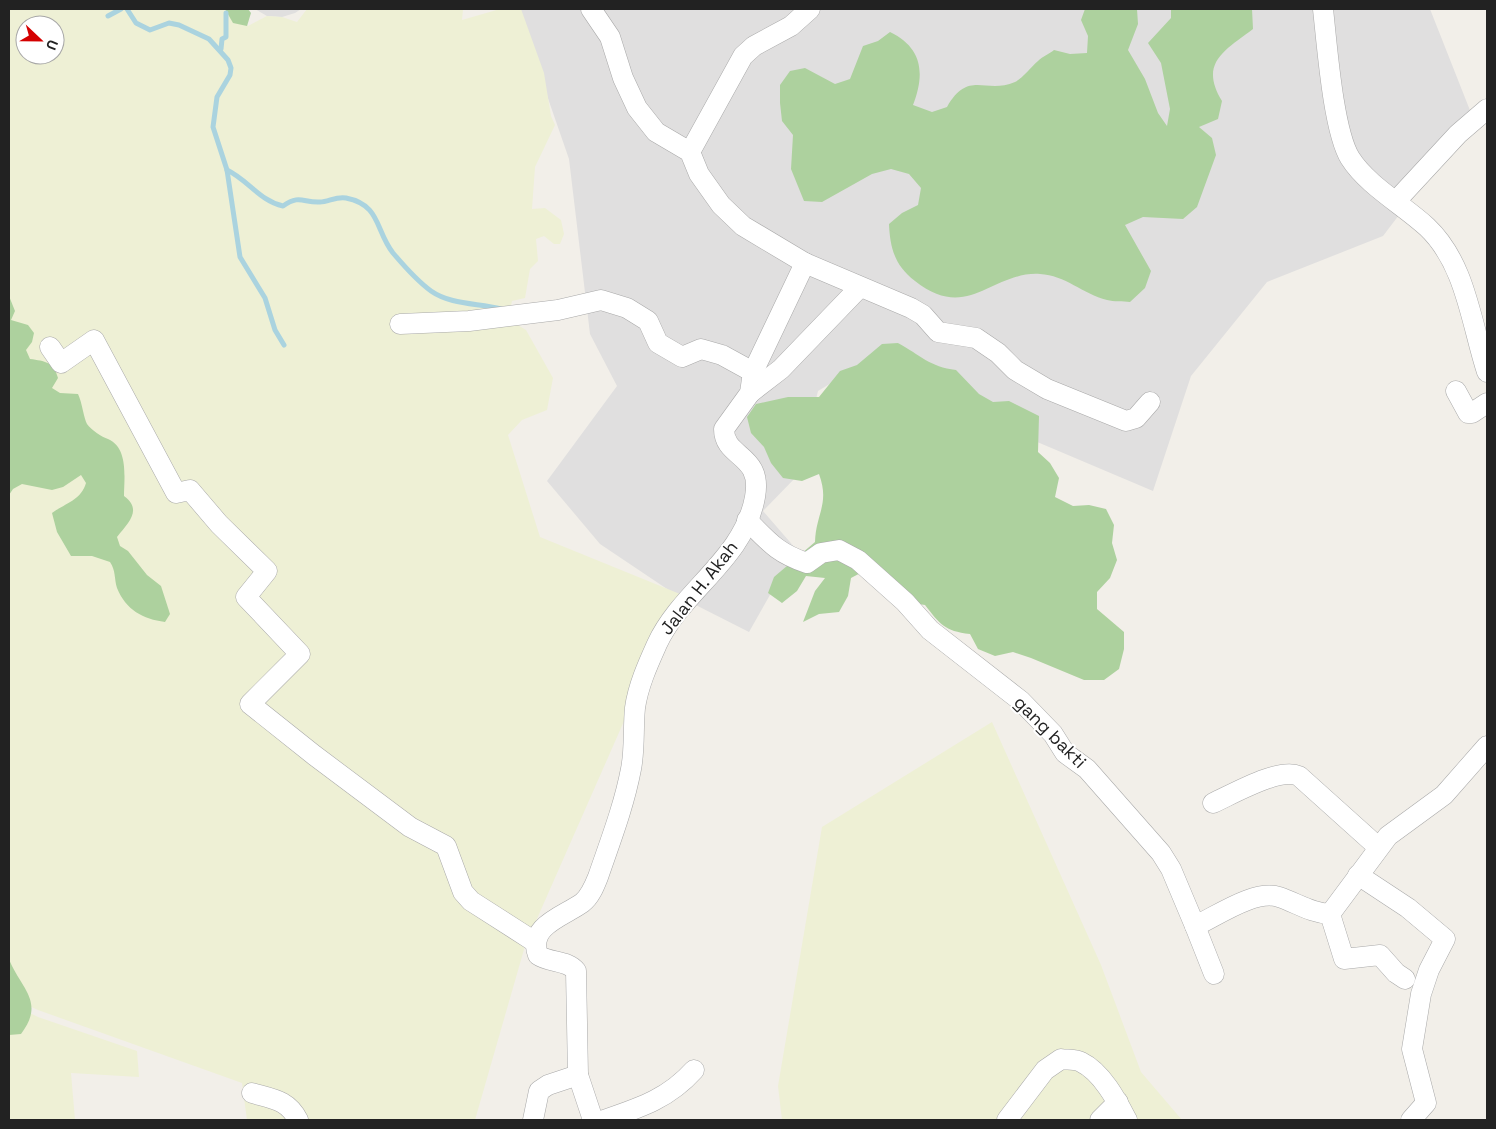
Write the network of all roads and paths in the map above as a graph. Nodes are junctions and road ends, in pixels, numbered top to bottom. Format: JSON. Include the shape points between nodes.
{"nodes":[{"id":1,"x":591,"y":9,"type":"edge"},
{"id":2,"x":810,"y":9,"type":"edge"},
{"id":3,"x":1323,"y":9,"type":"edge"},
{"id":4,"x":1487,"y":109,"type":"edge"},
{"id":5,"x":690,"y":152,"type":"junction"},
{"id":6,"x":1396,"y":201,"type":"junction"},
{"id":7,"x":805,"y":263,"type":"junction"},
{"id":8,"x":860,"y":286,"type":"junction"},
{"id":9,"x":400,"y":324,"type":"dead end"},
{"id":10,"x":50,"y":347,"type":"dead end"},
{"id":11,"x":753,"y":372,"type":"junction"},
{"id":12,"x":1487,"y":372,"type":"edge"},
{"id":13,"x":1456,"y":391,"type":"dead end"},
{"id":14,"x":750,"y":393,"type":"junction"},
{"id":15,"x":1150,"y":402,"type":"dead end"},
{"id":16,"x":1487,"y":403,"type":"edge"},
{"id":17,"x":747,"y":520,"type":"junction"},
{"id":18,"x":1487,"y":746,"type":"edge"},
{"id":19,"x":1213,"y":803,"type":"dead end"},
{"id":20,"x":1378,"y":847,"type":"junction"},
{"id":21,"x":1358,"y":875,"type":"junction"},
{"id":22,"x":1330,"y":914,"type":"junction"},
{"id":23,"x":1195,"y":926,"type":"junction"},
{"id":24,"x":536,"y":942,"type":"junction"},
{"id":25,"x":1214,"y":974,"type":"dead end"},
{"id":26,"x":1405,"y":979,"type":"dead end"},
{"id":27,"x":694,"y":1070,"type":"dead end"},
{"id":28,"x":578,"y":1075,"type":"junction"},
{"id":29,"x":252,"y":1093,"type":"dead end"},
{"id":30,"x":1118,"y":1102,"type":"junction"},
{"id":31,"x":298,"y":1120,"type":"edge"},
{"id":32,"x":533,"y":1120,"type":"edge"},
{"id":33,"x":593,"y":1120,"type":"edge"},
{"id":34,"x":604,"y":1120,"type":"edge"},
{"id":35,"x":1006,"y":1120,"type":"edge"},
{"id":36,"x":1100,"y":1120,"type":"edge"},
{"id":37,"x":1128,"y":1120,"type":"edge"},
{"id":38,"x":1411,"y":1120,"type":"edge"}],
"edges":[{"from":1,"to":5,"type":"street","via":[[610,37],[637,108],[656,132]]},
{"from":2,"to":5,"type":"street","via":[[791,26],[754,46],[743,56]]},
{"from":3,"to":6,"type":"street","via":[[1336,109],[1350,158]]},
{"from":4,"to":6,"type":"street","via":[[1458,134]]},
{"from":5,"to":7,"type":"street","via":[[699,174],[726,210],[743,226]]},
{"from":6,"to":12,"type":"street","via":[[1428,228],[1450,257],[1468,300]]},
{"from":7,"to":8,"type":"street"},
{"from":7,"to":11,"type":"street","name":"Jalan H. Akah"},
{"from":8,"to":14,"type":"street","via":[[781,369]]},
{"from":8,"to":15,"type":"street","via":[[923,315],[938,332],[976,338],[1026,377],[1075,401],[1126,421],[1136,418]]},
{"from":9,"to":11,"type":"street","via":[[558,310],[601,300],[627,308],[648,321],[658,343],[682,357],[701,349],[722,355]]},
{"from":10,"to":24,"type":"street","via":[[61,362],[94,340],[176,493],[190,490],[267,571],[246,597],[300,654],[250,704],[410,827],[446,846],[463,892],[471,902]]},
{"from":11,"to":14,"type":"street","name":"Jalan H. Akah"},
{"from":13,"to":16,"type":"street","via":[[1468,413],[1472,414]]},
{"from":14,"to":17,"type":"street","name":"Jalan H. Akah","via":[[726,424],[724,434],[728,444],[752,466],[756,483]]},
{"from":17,"to":23,"type":"street","name":"gang bakti","via":[[786,556],[807,563],[821,553],[839,550],[858,560],[905,602],[930,630],[1021,701],[1053,734],[1066,753],[1087,768],[1150,839],[1171,869]]},
{"from":17,"to":24,"type":"street","name":"Jalan H. Akah","via":[[723,560],[666,626],[648,666],[635,708],[629,782],[595,885],[584,902],[542,928]]},
{"from":18,"to":20,"type":"street","via":[[1444,795],[1398,828]]},
{"from":19,"to":20,"type":"street","via":[[1277,775],[1292,773]]},
{"from":20,"to":21,"type":"street"},
{"from":21,"to":22,"type":"street"},
{"from":21,"to":38,"type":"street","via":[[1408,908],[1445,939],[1421,994],[1412,1049],[1426,1103]]},
{"from":22,"to":23,"type":"street","via":[[1317,913],[1277,896],[1262,895]]},
{"from":22,"to":26,"type":"street","via":[[1344,959],[1380,955],[1396,974]]},
{"from":23,"to":25,"type":"street"},
{"from":24,"to":28,"type":"street","via":[[538,955],[574,968]]},
{"from":27,"to":34,"type":"street","via":[[680,1086],[666,1095]]},
{"from":28,"to":32,"type":"street","via":[[540,1091]]},
{"from":28,"to":33,"type":"street"},
{"from":29,"to":31,"type":"street","via":[[278,1100],[292,1108]]},
{"from":30,"to":35,"type":"street","via":[[1095,1073],[1080,1062],[1061,1059],[1045,1070]]},
{"from":30,"to":36,"type":"street"},
{"from":30,"to":37,"type":"street"}]}
